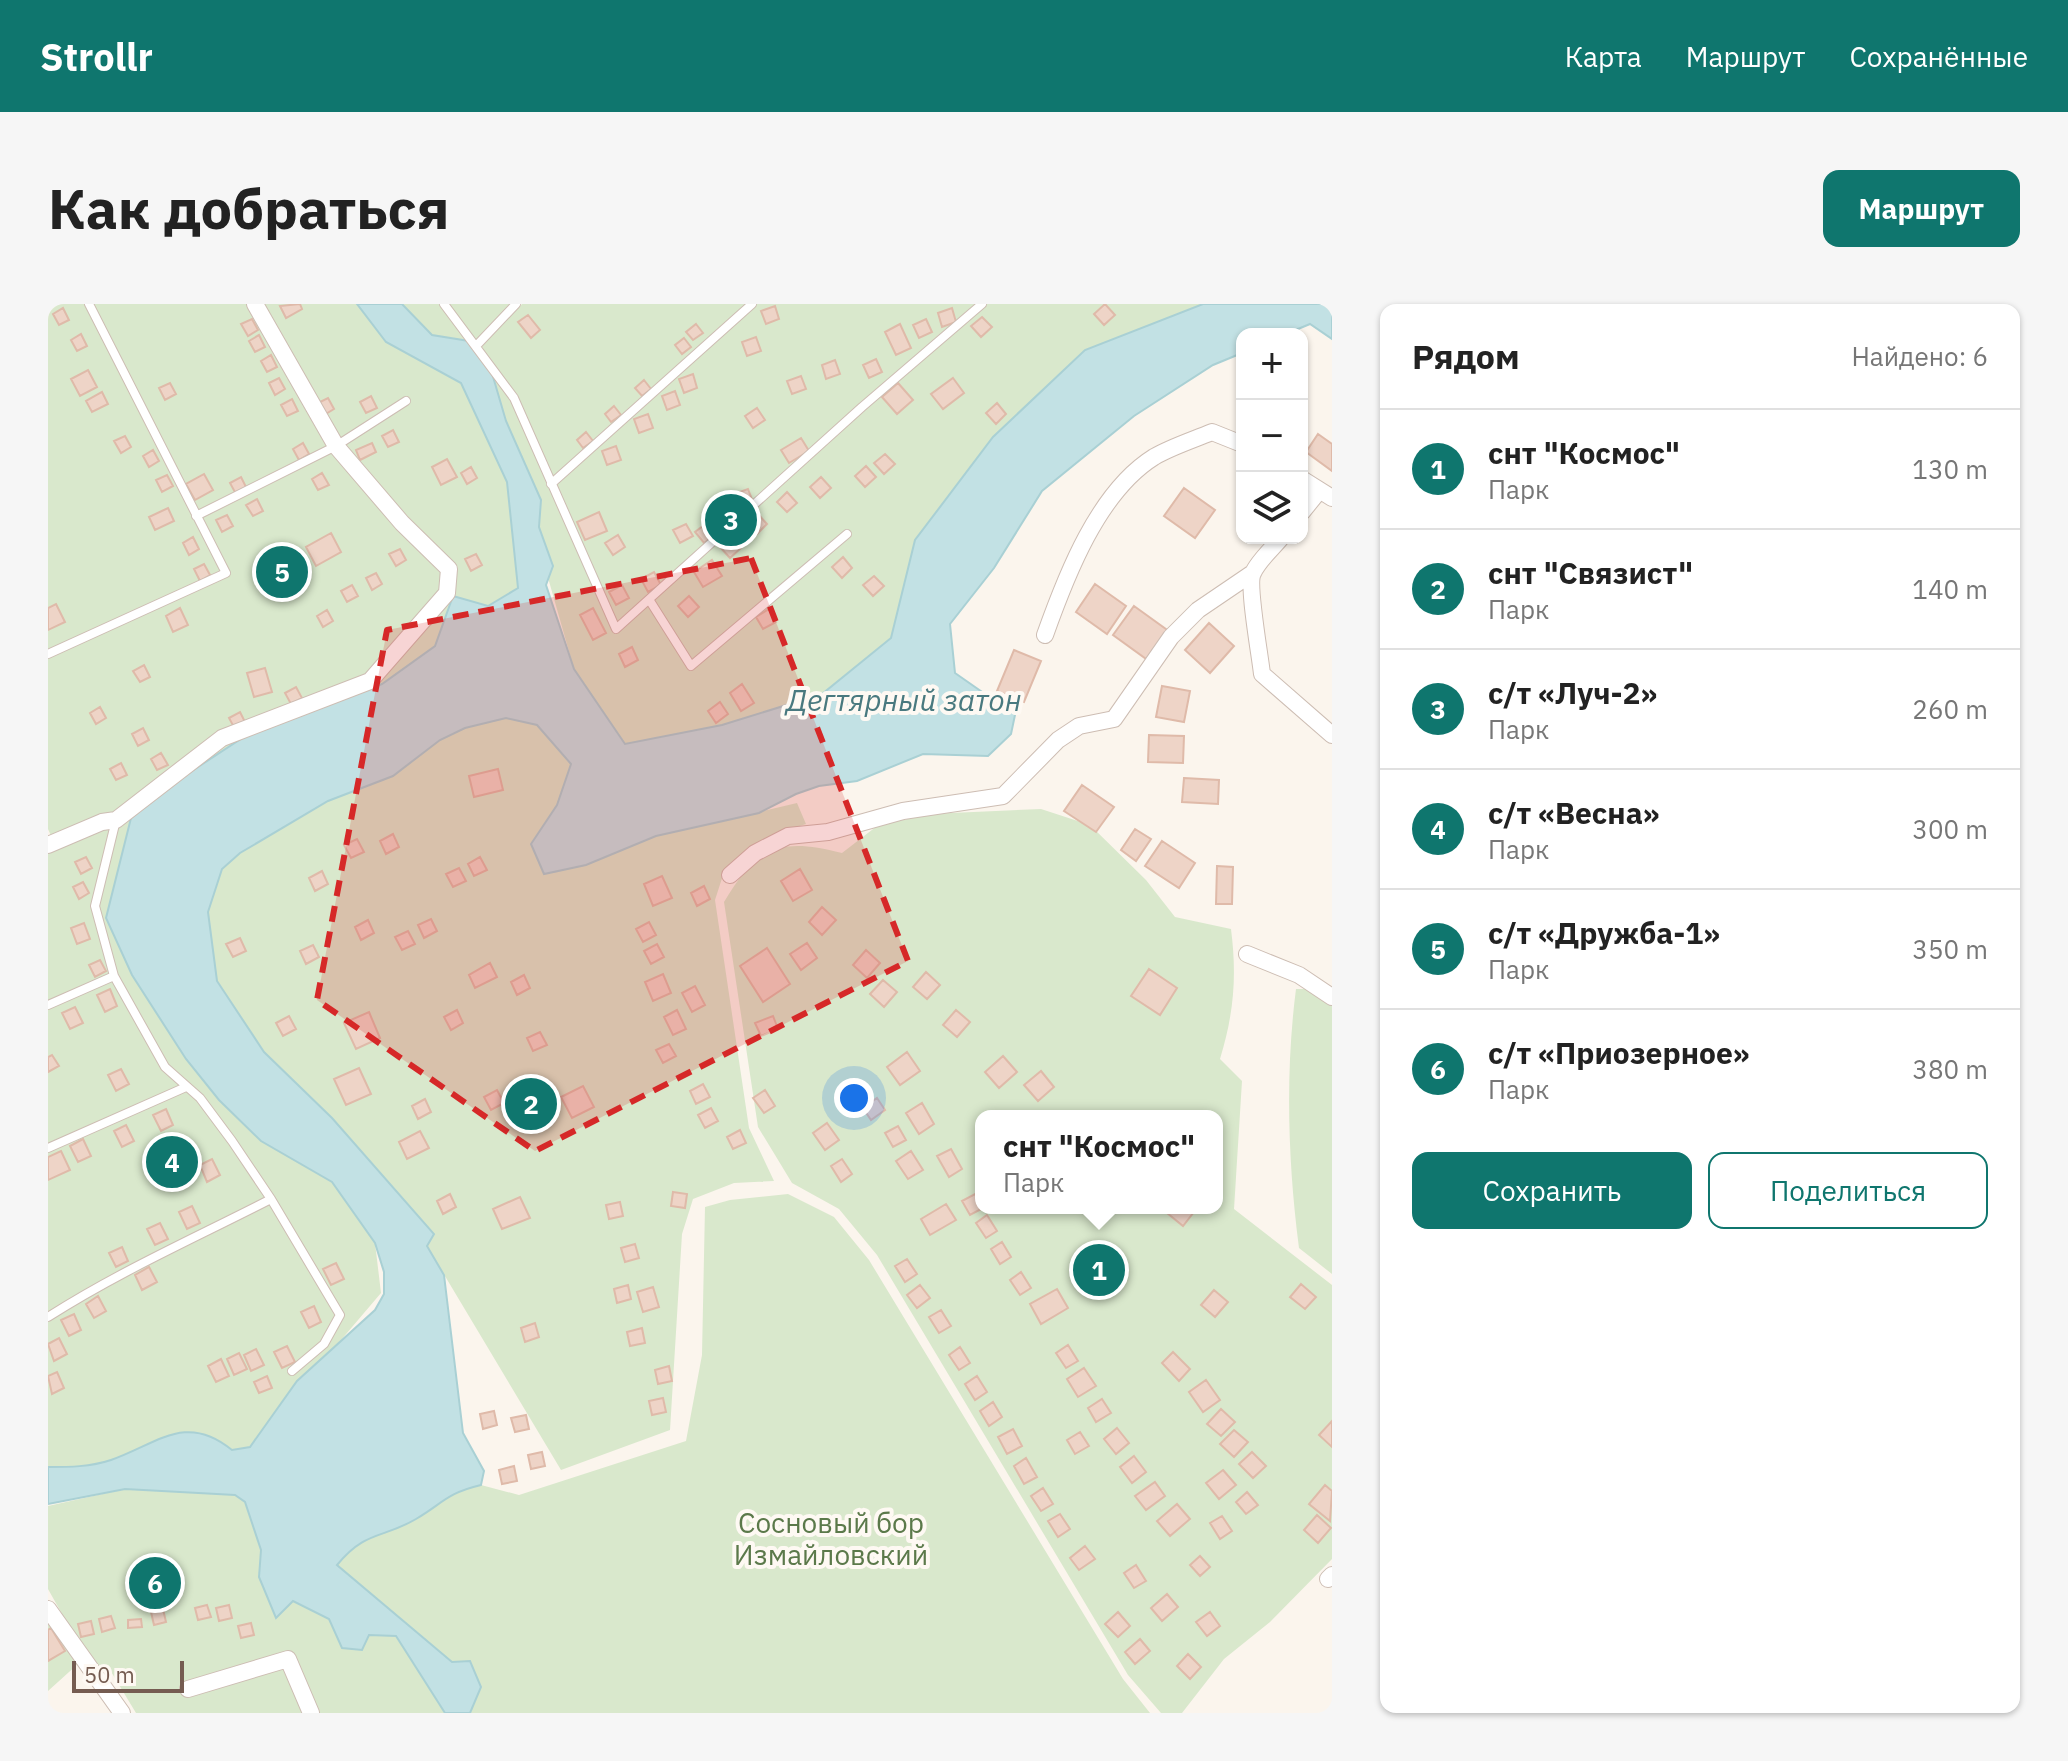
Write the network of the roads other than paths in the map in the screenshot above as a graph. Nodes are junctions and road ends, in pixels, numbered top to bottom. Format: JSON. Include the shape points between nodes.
{"nodes":[{"id":1,"x":89,"y":304,"type":"edge"},
{"id":2,"x":255,"y":304,"type":"edge"},
{"id":3,"x":444,"y":304,"type":"edge"},
{"id":4,"x":516,"y":304,"type":"edge"},
{"id":5,"x":752,"y":304,"type":"edge"},
{"id":6,"x":982,"y":304,"type":"edge"},
{"id":7,"x":477,"y":345,"type":"junction"},
{"id":8,"x":406,"y":401,"type":"dead end"},
{"id":9,"x":1236,"y":442,"type":"edge"},
{"id":10,"x":336,"y":446,"type":"junction"},
{"id":11,"x":1308,"y":483,"type":"edge"},
{"id":12,"x":551,"y":484,"type":"junction"},
{"id":13,"x":1326,"y":494,"type":"edge"},
{"id":14,"x":1308,"y":508,"type":"edge"},
{"id":15,"x":196,"y":516,"type":"junction"},
{"id":16,"x":847,"y":534,"type":"dead end"},
{"id":17,"x":1276,"y":544,"type":"edge"},
{"id":18,"x":1251,"y":574,"type":"junction"},
{"id":19,"x":650,"y":601,"type":"junction"},
{"id":20,"x":1045,"y":635,"type":"dead end"},
{"id":21,"x":48,"y":654,"type":"edge"},
{"id":22,"x":1332,"y":735,"type":"edge"},
{"id":23,"x":116,"y":820,"type":"junction"},
{"id":24,"x":48,"y":844,"type":"edge"},
{"id":25,"x":730,"y":875,"type":"dead end"},
{"id":26,"x":1247,"y":954,"type":"dead end"},
{"id":27,"x":114,"y":976,"type":"junction"},
{"id":28,"x":1332,"y":997,"type":"edge"},
{"id":29,"x":48,"y":1005,"type":"edge"},
{"id":30,"x":186,"y":1087,"type":"junction"},
{"id":31,"x":48,"y":1148,"type":"edge"},
{"id":32,"x":271,"y":1199,"type":"junction"},
{"id":33,"x":48,"y":1317,"type":"edge"},
{"id":34,"x":292,"y":1371,"type":"dead end"},
{"id":35,"x":48,"y":1609,"type":"edge"},
{"id":36,"x":188,"y":1689,"type":"dead end"},
{"id":37,"x":122,"y":1713,"type":"edge"},
{"id":38,"x":311,"y":1713,"type":"edge"}],
"edges":[{"from":1,"to":15,"type":"lane"},
{"from":2,"to":10,"type":"street"},
{"from":3,"to":7,"type":"lane"},
{"from":4,"to":7,"type":"lane"},
{"from":5,"to":12,"type":"lane"},
{"from":6,"to":19,"type":"lane"},
{"from":7,"to":12,"type":"lane","via":[[514,398]]},
{"from":8,"to":10,"type":"lane"},
{"from":9,"to":20,"type":"street","via":[[1212,432],[1153,458],[1105,505],[1067,573]]},
{"from":10,"to":15,"type":"lane"},
{"from":10,"to":23,"type":"street","via":[[449,569],[447,593],[370,681],[222,738]]},
{"from":11,"to":13,"type":"street"},
{"from":12,"to":19,"type":"lane","via":[[616,629]]},
{"from":13,"to":14,"type":"street"},
{"from":15,"to":21,"type":"lane","via":[[226,573]]},
{"from":16,"to":19,"type":"lane","via":[[691,666]]},
{"from":17,"to":18,"type":"street"},
{"from":18,"to":22,"type":"street","via":[[1262,674]]},
{"from":18,"to":25,"type":"street","via":[[1198,610],[1171,637],[1114,719],[1079,726],[1058,740],[1003,796],[788,836],[755,853]]},
{"from":23,"to":24,"type":"street"},
{"from":23,"to":27,"type":"lane","via":[[95,906]]},
{"from":26,"to":28,"type":"street","via":[[1299,975]]},
{"from":27,"to":29,"type":"lane"},
{"from":27,"to":30,"type":"lane","via":[[165,1067]]},
{"from":30,"to":31,"type":"lane"},
{"from":30,"to":32,"type":"lane","via":[[200,1098]]},
{"from":32,"to":33,"type":"lane","via":[[143,1260]]},
{"from":32,"to":34,"type":"lane","via":[[340,1315],[324,1344]]},
{"from":35,"to":37,"type":"street"},
{"from":36,"to":38,"type":"street","via":[[288,1659]]}]}
